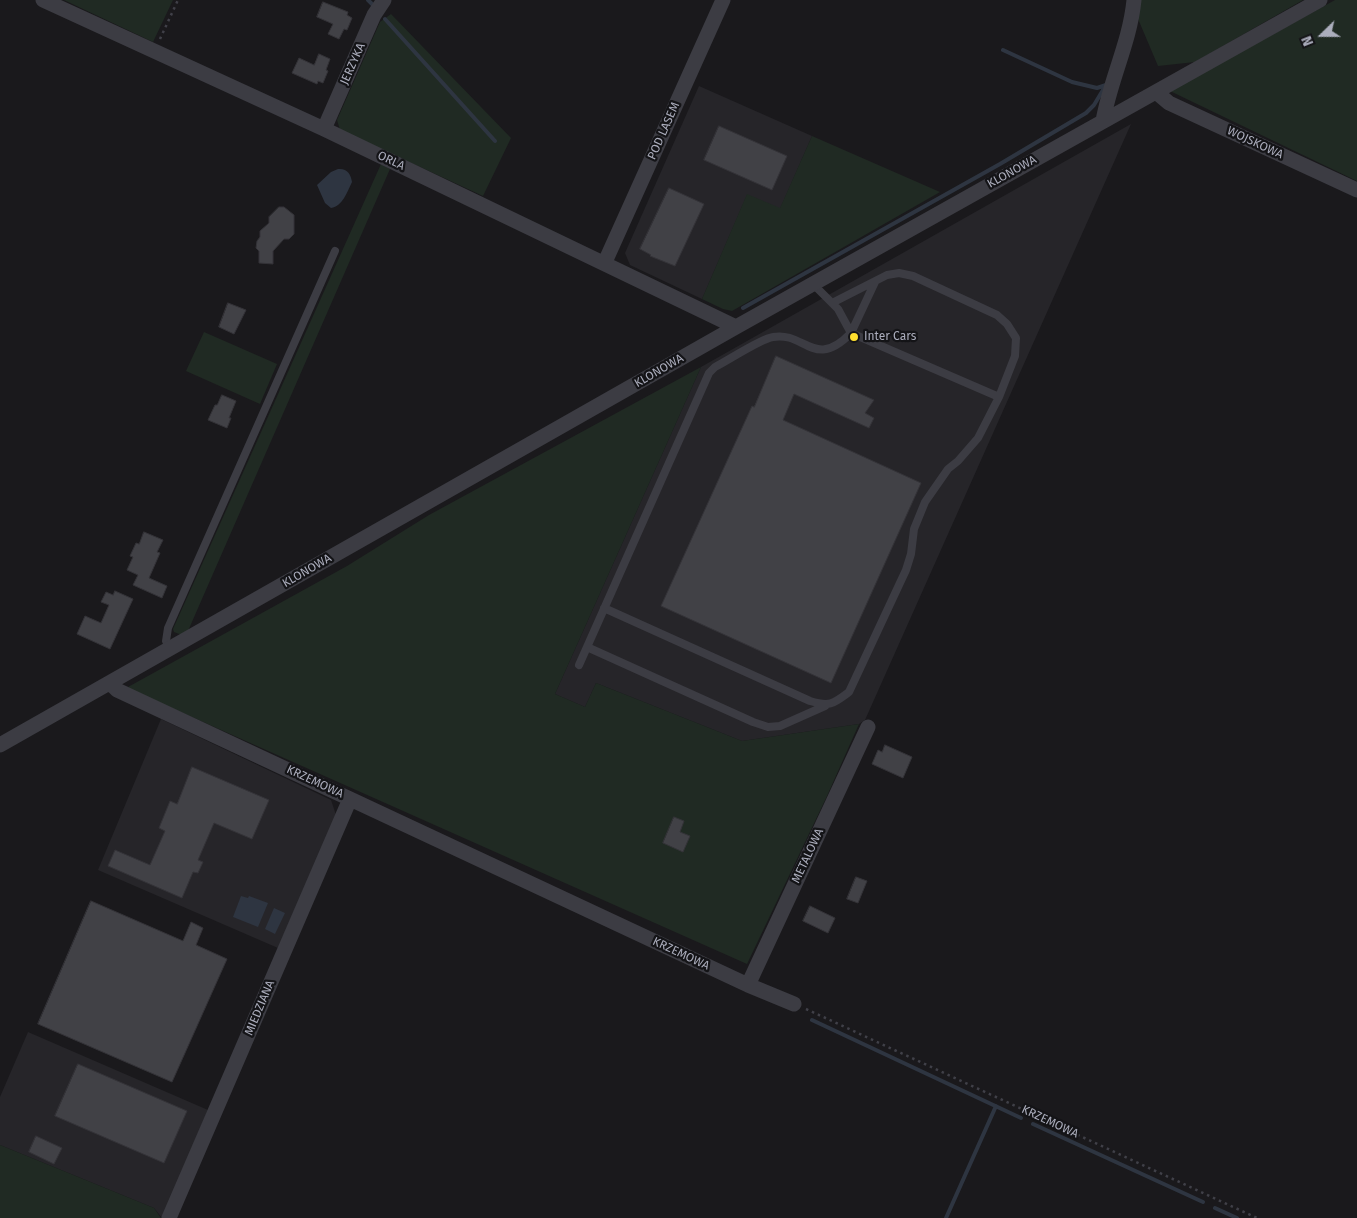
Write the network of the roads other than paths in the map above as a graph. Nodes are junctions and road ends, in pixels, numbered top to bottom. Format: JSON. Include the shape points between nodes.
{"nodes":[{"id":1,"x":42,"y":0,"type":"edge"},
{"id":2,"x":384,"y":0,"type":"edge"},
{"id":3,"x":723,"y":0,"type":"edge"},
{"id":4,"x":1134,"y":0,"type":"edge"},
{"id":5,"x":1320,"y":0,"type":"edge"},
{"id":6,"x":1156,"y":92,"type":"junction"},
{"id":7,"x":1103,"y":121,"type":"junction"},
{"id":8,"x":324,"y":129,"type":"junction"},
{"id":9,"x":1357,"y":190,"type":"edge"},
{"id":10,"x":336,"y":250,"type":"dead end"},
{"id":11,"x":605,"y":262,"type":"junction"},
{"id":12,"x":876,"y":282,"type":"junction"},
{"id":13,"x":813,"y":284,"type":"junction"},
{"id":14,"x":832,"y":302,"type":"junction"},
{"id":15,"x":736,"y":327,"type":"junction"},
{"id":16,"x":850,"y":333,"type":"junction"},
{"id":17,"x":999,"y":397,"type":"junction"},
{"id":18,"x":604,"y":608,"type":"junction"},
{"id":19,"x":587,"y":647,"type":"junction"},
{"id":20,"x":170,"y":650,"type":"junction"},
{"id":21,"x":579,"y":665,"type":"dead end"},
{"id":22,"x":110,"y":683,"type":"junction"},
{"id":23,"x":825,"y":706,"type":"junction"},
{"id":24,"x":868,"y":727,"type":"dead end"},
{"id":25,"x":0,"y":745,"type":"edge"},
{"id":26,"x":350,"y":799,"type":"junction"},
{"id":27,"x":748,"y":985,"type":"junction"},
{"id":28,"x":794,"y":1004,"type":"road end"},
{"id":29,"x":169,"y":1218,"type":"edge"}],
"edges":[{"from":1,"to":8,"type":"street","name":"ORLA"},
{"from":2,"to":8,"type":"street","name":"JERZYKA"},
{"from":3,"to":11,"type":"street","name":"POD LASEM"},
{"from":4,"to":7,"type":"street"},
{"from":5,"to":6,"type":"street","name":"KLONOWA"},
{"from":6,"to":7,"type":"street","name":"KLONOWA"},
{"from":6,"to":9,"type":"street","name":"WOJSKOWA","via":[[1169,103]]},
{"from":7,"to":13,"type":"street","name":"KLONOWA"},
{"from":8,"to":11,"type":"street","name":"ORLA"},
{"from":10,"to":20,"type":"lane","via":[[168,628],[166,641]]},
{"from":11,"to":15,"type":"street","name":"ORLA"},
{"from":12,"to":14,"type":"lane"},
{"from":12,"to":16,"type":"lane"},
{"from":12,"to":17,"type":"lane","via":[[899,273],[913,276],[997,315],[1008,324],[1016,338],[1015,356]]},
{"from":13,"to":14,"type":"lane"},
{"from":13,"to":15,"type":"street","name":"KLONOWA"},
{"from":14,"to":16,"type":"lane"},
{"from":15,"to":20,"type":"street","name":"KLONOWA"},
{"from":16,"to":17,"type":"lane"},
{"from":16,"to":18,"type":"lane","via":[[827,349],[773,337],[709,373]]},
{"from":17,"to":23,"type":"lane","via":[[978,438],[948,469],[925,502],[914,529],[906,570],[849,692]]},
{"from":18,"to":19,"type":"lane"},
{"from":18,"to":23,"type":"lane"},
{"from":19,"to":21,"type":"lane"},
{"from":19,"to":23,"type":"lane","via":[[768,727],[780,726]]},
{"from":20,"to":22,"type":"street","name":"KLONOWA"},
{"from":22,"to":25,"type":"street","name":"KLONOWA"},
{"from":22,"to":26,"type":"street","name":"KRZEMOWA","via":[[118,690]]},
{"from":24,"to":27,"type":"street","name":"METALOWA"},
{"from":26,"to":27,"type":"street","name":"KRZEMOWA"},
{"from":26,"to":29,"type":"street","name":"MIEDZIANA"},
{"from":27,"to":28,"type":"street","name":"KRZEMOWA"}]}
